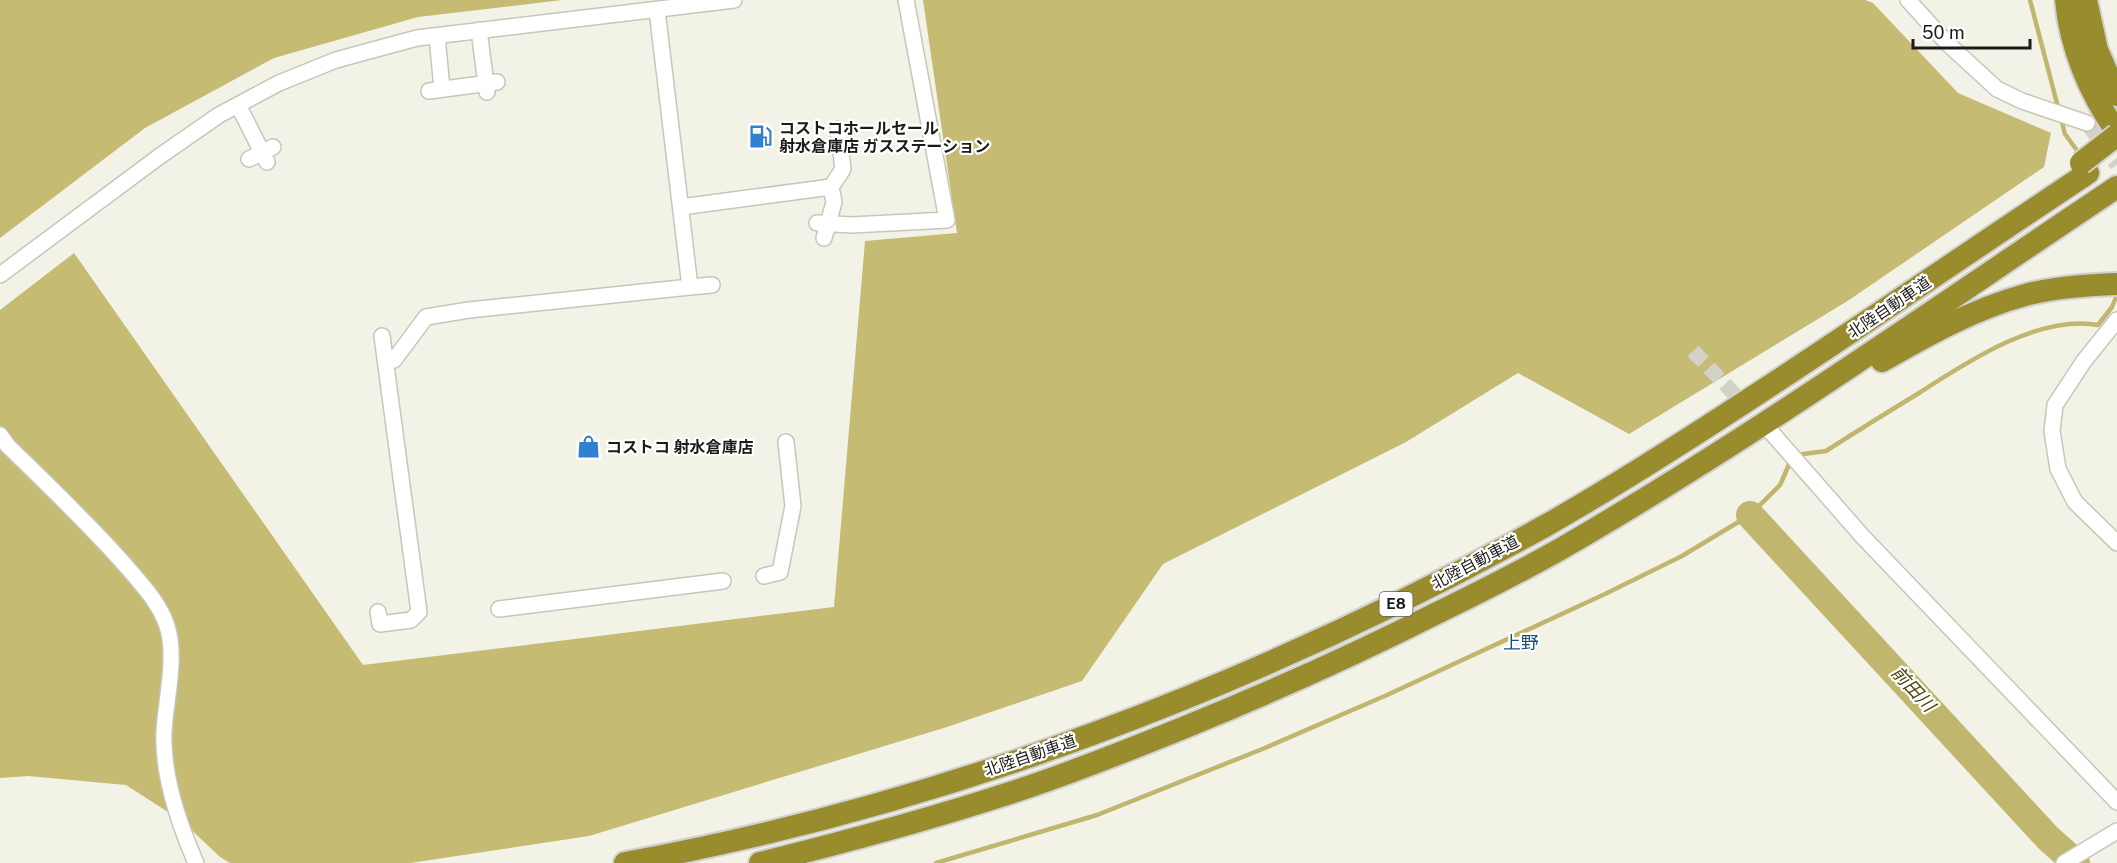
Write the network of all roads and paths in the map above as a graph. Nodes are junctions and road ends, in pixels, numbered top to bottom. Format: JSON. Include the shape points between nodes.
{"nodes":[{"id":1,"x":734,"y":0,"type":"edge"},
{"id":2,"x":906,"y":0,"type":"edge"},
{"id":3,"x":1908,"y":0,"type":"edge"},
{"id":4,"x":2066,"y":0,"type":"edge"},
{"id":5,"x":2086,"y":0,"type":"edge"},
{"id":6,"x":657,"y":10,"type":"junction"},
{"id":7,"x":479,"y":30,"type":"junction"},
{"id":8,"x":437,"y":36,"type":"junction"},
{"id":9,"x":2117,"y":95,"type":"edge"},
{"id":10,"x":238,"y":105,"type":"junction"},
{"id":11,"x":2087,"y":123,"type":"tunnel mouth"},
{"id":12,"x":838,"y":129,"type":"dead end"},
{"id":13,"x":2117,"y":133,"type":"edge"},
{"id":14,"x":2117,"y":154,"type":"edge"},
{"id":15,"x":263,"y":155,"type":"dead end"},
{"id":16,"x":2084,"y":168,"type":"junction"},
{"id":17,"x":831,"y":187,"type":"junction"},
{"id":18,"x":2111,"y":191,"type":"edge"},
{"id":19,"x":681,"y":207,"type":"junction"},
{"id":20,"x":0,"y":275,"type":"edge"},
{"id":21,"x":2117,"y":284,"type":"edge"},
{"id":22,"x":712,"y":285,"type":"dead end"},
{"id":23,"x":690,"y":287,"type":"junction"},
{"id":24,"x":2117,"y":320,"type":"edge"},
{"id":25,"x":382,"y":336,"type":"dead end"},
{"id":26,"x":386,"y":361,"type":"junction"},
{"id":27,"x":1771,"y":432,"type":"tunnel mouth"},
{"id":28,"x":0,"y":435,"type":"edge"},
{"id":29,"x":786,"y":442,"type":"dead end"},
{"id":30,"x":2117,"y":543,"type":"edge"},
{"id":31,"x":1561,"y":549,"type":"junction"},
{"id":32,"x":764,"y":576,"type":"dead end"},
{"id":33,"x":723,"y":581,"type":"dead end"},
{"id":34,"x":499,"y":609,"type":"dead end"},
{"id":35,"x":378,"y":612,"type":"dead end"},
{"id":36,"x":2117,"y":802,"type":"edge"},
{"id":37,"x":2117,"y":831,"type":"edge"},
{"id":38,"x":196,"y":863,"type":"edge"},
{"id":39,"x":626,"y":863,"type":"edge"},
{"id":40,"x":760,"y":863,"type":"edge"},
{"id":41,"x":2064,"y":863,"type":"edge"}],
"edges":[{"from":1,"to":6,"type":"street"},
{"from":2,"to":17,"type":"street","via":[[947,220],[823,228],[834,202]]},
{"from":3,"to":11,"type":"street","via":[[1947,43],[1997,88],[2022,101]]},
{"from":4,"to":13,"type":"highway","via":[[2084,73]]},
{"from":5,"to":9,"type":"highway","via":[[2097,50]]},
{"from":6,"to":7,"type":"street"},
{"from":6,"to":19,"type":"street"},
{"from":7,"to":8,"type":"street"},
{"from":7,"to":8,"type":"street","via":[[490,87],[436,90]]},
{"from":8,"to":10,"type":"street","via":[[336,60]]},
{"from":10,"to":15,"type":"street"},
{"from":10,"to":20,"type":"street","via":[[160,156]]},
{"from":12,"to":17,"type":"street","via":[[843,169]]},
{"from":13,"to":16,"type":"highway","bridge":true},
{"from":14,"to":16,"type":"highway"},
{"from":16,"to":39,"type":"highway","name":"北陸自動車道","number":"E8","via":[[1962,257],[1638,471],[1547,525],[1369,618],[1196,694],[926,790],[831,817]]},
{"from":17,"to":19,"type":"street"},
{"from":18,"to":31,"type":"highway","name":"北陸自動車道","number":"E8","via":[[1746,436]]},
{"from":19,"to":23,"type":"street"},
{"from":21,"to":31,"type":"highway","via":[[2026,295],[1959,320],[1850,379],[1626,517]]},
{"from":22,"to":23,"type":"street"},
{"from":23,"to":26,"type":"street","via":[[426,318],[394,360]]},
{"from":24,"to":30,"type":"street","via":[[2055,405],[2052,431],[2058,469],[2074,502]]},
{"from":25,"to":26,"type":"street"},
{"from":26,"to":35,"type":"street","via":[[419,612],[411,620],[380,624]]},
{"from":27,"to":36,"type":"street","via":[[1863,537]]},
{"from":28,"to":38,"type":"street","via":[[99,534],[154,599],[163,617],[170,643],[165,759],[169,785]]},
{"from":29,"to":32,"type":"street","via":[[793,506],[780,572]]},
{"from":31,"to":40,"type":"highway","name":"北陸自動車道","number":"E8","via":[[1314,673],[1127,750],[946,813]]},
{"from":33,"to":34,"type":"street"},
{"from":37,"to":41,"type":"street"}]}
